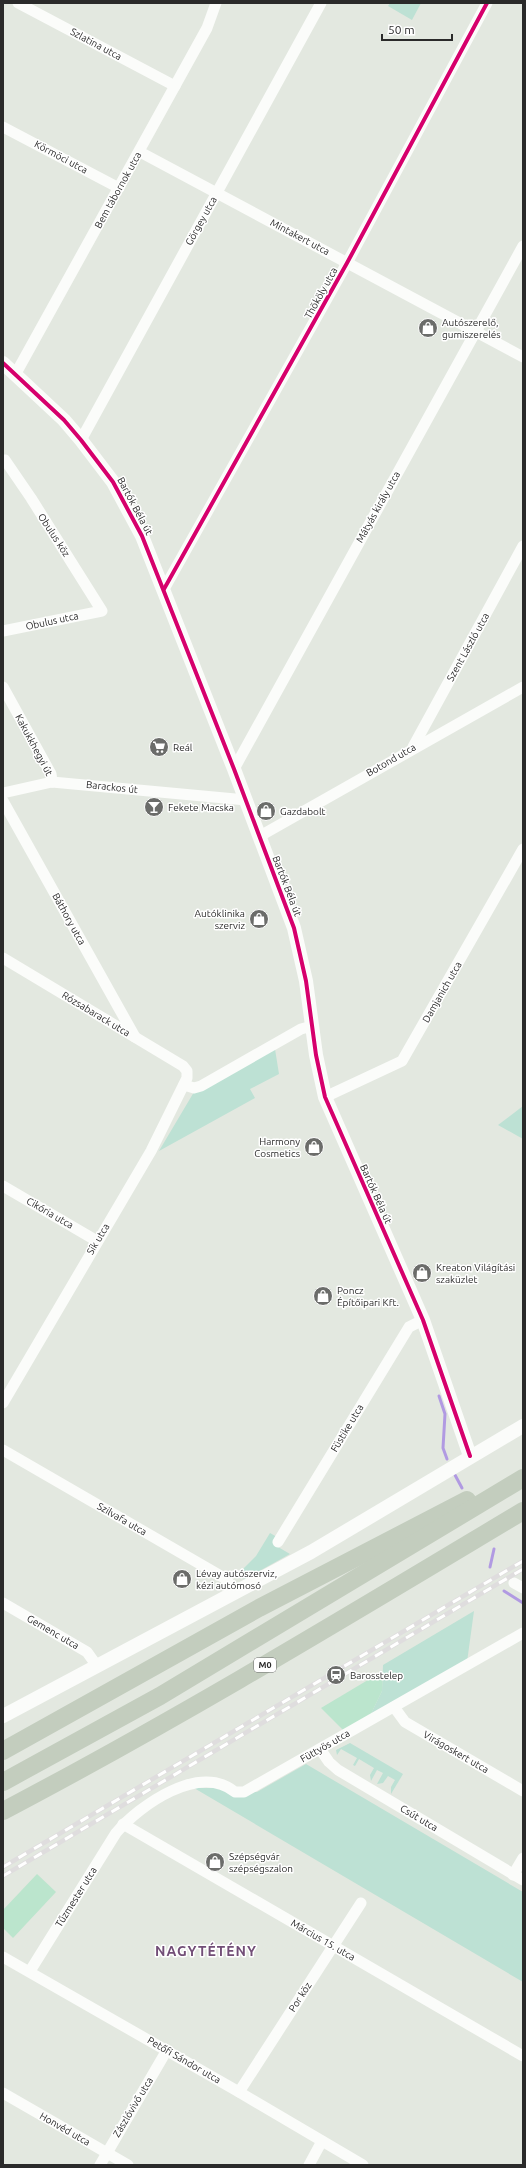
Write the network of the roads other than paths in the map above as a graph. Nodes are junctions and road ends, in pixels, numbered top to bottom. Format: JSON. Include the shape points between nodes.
{"nodes":[{"id":1,"x":18,"y":3,"type":"edge"},
{"id":2,"x":216,"y":3,"type":"edge"},
{"id":3,"x":321,"y":3,"type":"edge"},
{"id":4,"x":487,"y":3,"type":"edge"},
{"id":5,"x":175,"y":86,"type":"junction"},
{"id":6,"x":3,"y":126,"type":"edge"},
{"id":7,"x":140,"y":152,"type":"junction"},
{"id":8,"x":119,"y":188,"type":"junction"},
{"id":9,"x":217,"y":192,"type":"junction"},
{"id":10,"x":523,"y":246,"type":"edge"},
{"id":11,"x":347,"y":263,"type":"junction"},
{"id":12,"x":475,"y":332,"type":"junction"},
{"id":13,"x":523,"y":357,"type":"edge"},
{"id":14,"x":3,"y":363,"type":"edge"},
{"id":15,"x":15,"y":375,"type":"junction"},
{"id":16,"x":81,"y":440,"type":"junction"},
{"id":17,"x":5,"y":460,"type":"dead end"},
{"id":18,"x":523,"y":546,"type":"edge"},
{"id":19,"x":164,"y":589,"type":"junction"},
{"id":20,"x":102,"y":611,"type":"joint"},
{"id":21,"x":3,"y":631,"type":"edge"},
{"id":22,"x":3,"y":687,"type":"edge"},
{"id":23,"x":523,"y":687,"type":"edge"},
{"id":24,"x":412,"y":748,"type":"junction"},
{"id":25,"x":234,"y":769,"type":"junction"},
{"id":26,"x":52,"y":782,"type":"junction"},
{"id":27,"x":3,"y":793,"type":"edge"},
{"id":28,"x":246,"y":800,"type":"junction"},
{"id":29,"x":3,"y":801,"type":"edge"},
{"id":30,"x":260,"y":836,"type":"junction"},
{"id":31,"x":523,"y":849,"type":"edge"},
{"id":32,"x":3,"y":958,"type":"edge"},
{"id":33,"x":312,"y":1026,"type":"junction"},
{"id":34,"x":135,"y":1037,"type":"junction"},
{"id":35,"x":187,"y":1072,"type":"joint"},
{"id":36,"x":184,"y":1085,"type":"junction"},
{"id":37,"x":325,"y":1097,"type":"junction"},
{"id":38,"x":3,"y":1186,"type":"edge"},
{"id":39,"x":97,"y":1241,"type":"junction"},
{"id":40,"x":423,"y":1320,"type":"junction"},
{"id":41,"x":3,"y":1403,"type":"edge"},
{"id":42,"x":523,"y":1426,"type":"edge"},
{"id":43,"x":3,"y":1450,"type":"edge"},
{"id":44,"x":470,"y":1456,"type":"junction"},
{"id":45,"x":523,"y":1472,"type":"edge"},
{"id":46,"x":523,"y":1478,"type":"edge"},
{"id":47,"x":523,"y":1511,"type":"edge"},
{"id":48,"x":278,"y":1542,"type":"dead end"},
{"id":49,"x":236,"y":1593,"type":"junction"},
{"id":50,"x":3,"y":1603,"type":"edge"},
{"id":51,"x":523,"y":1632,"type":"edge"},
{"id":52,"x":98,"y":1666,"type":"junction"},
{"id":53,"x":394,"y":1707,"type":"junction"},
{"id":54,"x":3,"y":1716,"type":"edge"},
{"id":55,"x":320,"y":1749,"type":"junction"},
{"id":56,"x":3,"y":1751,"type":"edge"},
{"id":57,"x":3,"y":1782,"type":"edge"},
{"id":58,"x":523,"y":1791,"type":"edge"},
{"id":59,"x":3,"y":1811,"type":"edge"},
{"id":60,"x":123,"y":1824,"type":"junction"},
{"id":61,"x":523,"y":1858,"type":"edge"},
{"id":62,"x":513,"y":1875,"type":"junction"},
{"id":63,"x":523,"y":1880,"type":"edge"},
{"id":64,"x":361,"y":1903,"type":"dead end"},
{"id":65,"x":334,"y":1946,"type":"junction"},
{"id":66,"x":3,"y":1957,"type":"edge"},
{"id":67,"x":30,"y":1971,"type":"junction"},
{"id":68,"x":167,"y":2050,"type":"junction"},
{"id":69,"x":523,"y":2056,"type":"edge"},
{"id":70,"x":239,"y":2092,"type":"junction"},
{"id":71,"x":3,"y":2093,"type":"edge"},
{"id":72,"x":322,"y":2141,"type":"junction"},
{"id":73,"x":106,"y":2152,"type":"junction"},
{"id":74,"x":100,"y":2165,"type":"edge"},
{"id":75,"x":128,"y":2165,"type":"edge"},
{"id":76,"x":309,"y":2165,"type":"edge"},
{"id":77,"x":363,"y":2165,"type":"edge"}],
"edges":[{"from":1,"to":5,"type":"street","name":"Szlatina utca"},
{"from":2,"to":5,"type":"street","name":"Bem tábornok utca","via":[[207,28]]},
{"from":3,"to":9,"type":"street","name":"Görgey utca"},
{"from":4,"to":11,"type":"street","name":"Thököly utca"},
{"from":5,"to":7,"type":"street","name":"Bem tábornok utca"},
{"from":6,"to":8,"type":"street","name":"Körmöci utca"},
{"from":7,"to":8,"type":"street","name":"Bem tábornok utca"},
{"from":7,"to":9,"type":"street","name":"Mintakert utca"},
{"from":8,"to":15,"type":"street","name":"Bem tábornok utca"},
{"from":9,"to":11,"type":"street","name":"Mintakert utca"},
{"from":9,"to":16,"type":"street","name":"Görgey utca"},
{"from":10,"to":12,"type":"street","name":"Mátyás király utca"},
{"from":11,"to":12,"type":"street","name":"Mintakert utca"},
{"from":11,"to":19,"type":"street","name":"Thököly utca"},
{"from":12,"to":13,"type":"street","name":"Mintakert utca"},
{"from":12,"to":25,"type":"street","name":"Mátyás király utca"},
{"from":14,"to":15,"type":"street","name":"Bartók Béla út"},
{"from":15,"to":16,"type":"street","name":"Bartók Béla út","via":[[64,420]]},
{"from":16,"to":19,"type":"street","name":"Bartók Béla út","via":[[124,500]]},
{"from":17,"to":20,"type":"street","name":"Obulus köz"},
{"from":18,"to":24,"type":"street","name":"Szent László utca"},
{"from":19,"to":25,"type":"street","name":"Bartók Béla út"},
{"from":20,"to":21,"type":"street","name":"Obulus utca"},
{"from":22,"to":26,"type":"street","name":"Kakukkhegyi út","via":[[51,774]]},
{"from":23,"to":24,"type":"street","name":"Botond utca"},
{"from":24,"to":30,"type":"street","name":"Botond utca"},
{"from":25,"to":28,"type":"street","name":"Bartók Béla út"},
{"from":26,"to":27,"type":"street","name":"Barackos út"},
{"from":26,"to":28,"type":"street","name":"Barackos út"},
{"from":28,"to":30,"type":"street","name":"Bartók Béla út"},
{"from":29,"to":34,"type":"street","name":"Báthory utca"},
{"from":30,"to":33,"type":"street","name":"Bartók Béla út","via":[[294,928],[306,981]]},
{"from":31,"to":37,"type":"street","name":"Damjanich utca","via":[[402,1061]]},
{"from":32,"to":34,"type":"street","name":"Rózsabarack utca"},
{"from":33,"to":36,"type":"street","via":[[301,1029],[201,1086],[194,1088]]},
{"from":33,"to":37,"type":"street","name":"Bartók Béla út"},
{"from":34,"to":35,"type":"street","name":"Rózsabarack utca","via":[[183,1066]]},
{"from":35,"to":36,"type":"street","name":"Sík utca"},
{"from":36,"to":39,"type":"street","name":"Sík utca","via":[[151,1151]]},
{"from":37,"to":40,"type":"street","name":"Bartók Béla út"},
{"from":38,"to":39,"type":"street","name":"Cikória utca"},
{"from":39,"to":41,"type":"street","name":"Sík utca"},
{"from":40,"to":44,"type":"street","name":"Bartók Béla út"},
{"from":40,"to":48,"type":"street","name":"Füstike utca","via":[[409,1327]]},
{"from":42,"to":44,"type":"street"},
{"from":43,"to":49,"type":"street","name":"Szilvafa utca","via":[[226,1579]]},
{"from":44,"to":49,"type":"street","via":[[354,1527]]},
{"from":45,"to":56,"type":"highway","via":[[259,1608]]},
{"from":46,"to":57,"type":"highway","via":[[160,1696]]},
{"from":47,"to":59,"type":"highway","number":"M0","via":[[298,1646]]},
{"from":49,"to":52,"type":"street"},
{"from":50,"to":52,"type":"street","name":"Gemenc utca","via":[[87,1652]]},
{"from":51,"to":53,"type":"street","name":"Füttyös utca"},
{"from":52,"to":54,"type":"street"},
{"from":53,"to":55,"type":"street","name":"Füttyös utca"},
{"from":53,"to":58,"type":"street","name":"Virágoskert utca","via":[[405,1722]]},
{"from":55,"to":60,"type":"street","name":"Füttyös utca","via":[[244,1792],[235,1792],[229,1787],[208,1782],[185,1785],[151,1804]]},
{"from":55,"to":62,"type":"street","name":"Csút utca","via":[[338,1770]]},
{"from":60,"to":65,"type":"street","name":"Március 15. utca"},
{"from":60,"to":67,"type":"street","name":"Tűzmester utca"},
{"from":61,"to":62,"type":"street"},
{"from":62,"to":63,"type":"street","name":"Csút utca"},
{"from":64,"to":65,"type":"street","name":"Por köz"},
{"from":65,"to":69,"type":"street","name":"Március 15. utca"},
{"from":65,"to":70,"type":"street","name":"Por köz"},
{"from":66,"to":67,"type":"street","name":"Petőfi Sándor utca"},
{"from":67,"to":68,"type":"street","name":"Petőfi Sándor utca"},
{"from":68,"to":70,"type":"street","name":"Petőfi Sándor utca"},
{"from":68,"to":73,"type":"street","name":"Zászlóvivő utca"},
{"from":70,"to":72,"type":"street","name":"Petőfi Sándor utca"},
{"from":71,"to":73,"type":"street","name":"Honvéd utca"},
{"from":72,"to":76,"type":"street"},
{"from":72,"to":77,"type":"street","name":"Petőfi Sándor utca"},
{"from":73,"to":74,"type":"street","name":"Zászlóvivő utca"},
{"from":73,"to":75,"type":"street","name":"Honvéd utca"}]}
